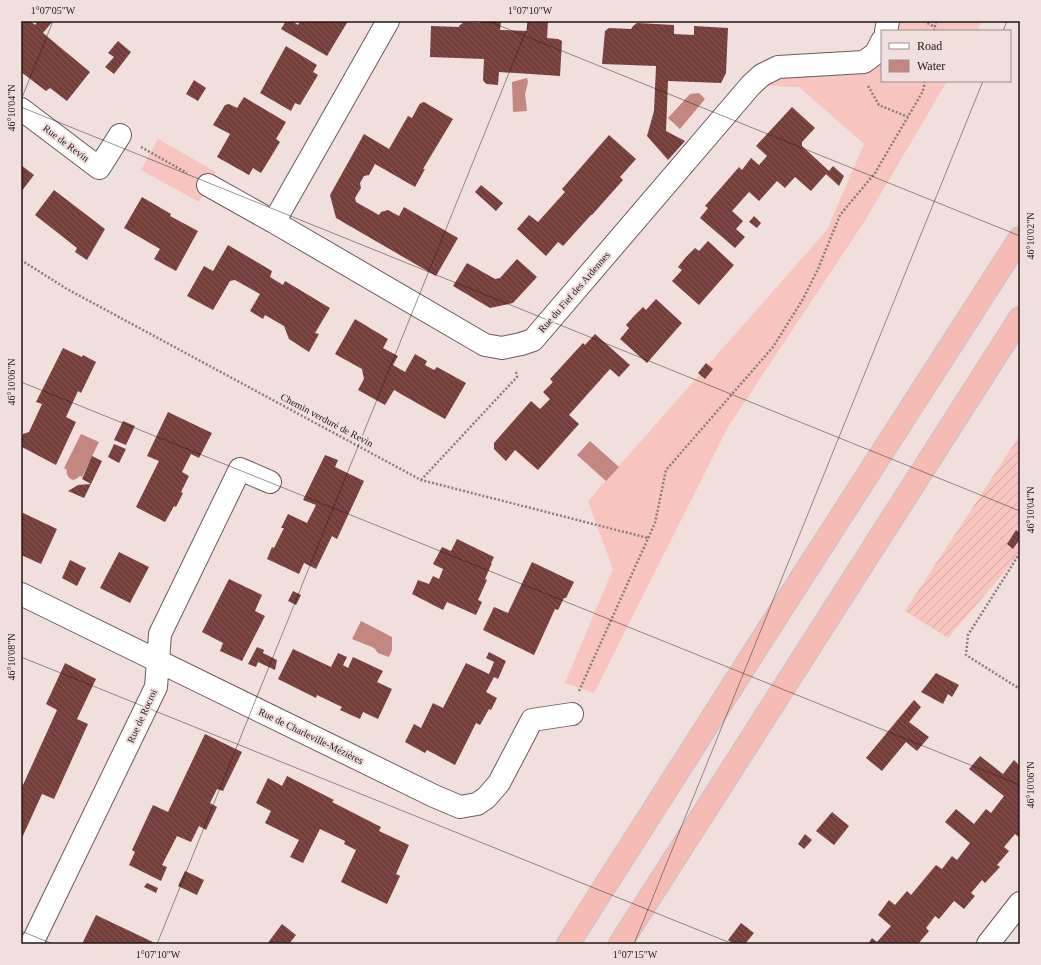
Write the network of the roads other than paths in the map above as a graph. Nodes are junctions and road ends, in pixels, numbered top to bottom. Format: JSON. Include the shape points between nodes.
{"nodes":[{"id":1,"x":388,"y":21,"type":"edge"},
{"id":2,"x":881,"y":43,"type":"edge"},
{"id":3,"x":21,"y":109,"type":"edge"},
{"id":4,"x":120,"y":135,"type":"road end"},
{"id":5,"x":208,"y":185,"type":"road end"},
{"id":6,"x":274,"y":222,"type":"junction"},
{"id":7,"x":1020,"y":238,"type":"edge"},
{"id":8,"x":1020,"y":318,"type":"edge"},
{"id":9,"x":270,"y":482,"type":"dead end"},
{"id":10,"x":21,"y":594,"type":"edge"},
{"id":11,"x":158,"y":661,"type":"junction"},
{"id":12,"x":572,"y":714,"type":"road end"},
{"id":13,"x":1020,"y":903,"type":"edge"},
{"id":14,"x":30,"y":944,"type":"edge"},
{"id":15,"x":568,"y":944,"type":"edge"},
{"id":16,"x":620,"y":944,"type":"edge"},
{"id":17,"x":988,"y":944,"type":"edge"}],
"edges":[{"from":1,"to":6,"type":"street"},
{"from":2,"to":6,"type":"street","name":"Rue du Fief des Ardennes","via":[[876,53],[864,62],[778,67],[762,75],[533,340],[521,344],[502,348],[485,345]]},
{"from":3,"to":4,"type":"street","name":"Rue de Revin","via":[[99,168]]},
{"from":5,"to":6,"type":"street","name":"Rue du Fief des Ardennes"},
{"from":7,"to":15,"type":"highway"},
{"from":8,"to":16,"type":"highway"},
{"from":9,"to":11,"type":"street","name":"Rue de Rocroi","via":[[240,469],[160,634]]},
{"from":10,"to":11,"type":"street","name":"Rue de Charleville-Mézières"},
{"from":11,"to":12,"type":"street","name":"Rue de Charleville-Mézières","via":[[460,807],[477,804],[499,783],[532,720]]},
{"from":11,"to":14,"type":"street","name":"Rue de Rocroi","via":[[156,687]]},
{"from":13,"to":17,"type":"street"}]}
